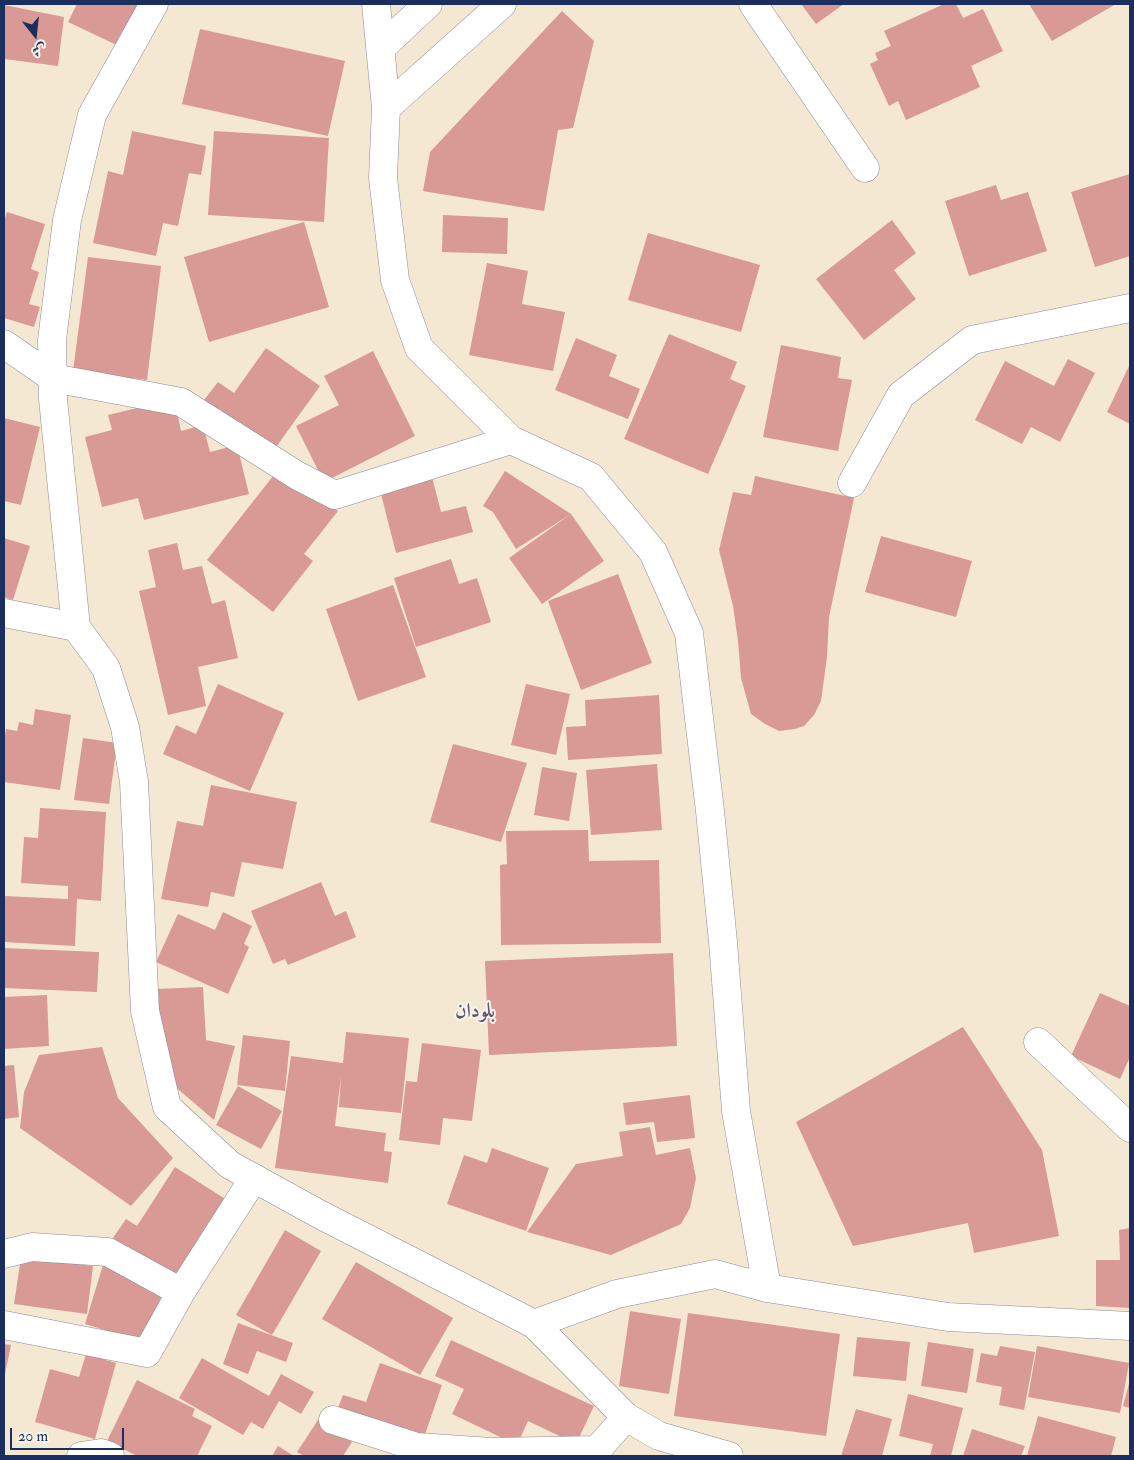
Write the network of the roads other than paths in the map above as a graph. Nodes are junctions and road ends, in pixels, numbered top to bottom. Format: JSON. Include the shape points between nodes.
{"nodes":[{"id":1,"x":154,"y":4,"type":"edge"},
{"id":2,"x":376,"y":4,"type":"edge"},
{"id":3,"x":428,"y":4,"type":"edge"},
{"id":4,"x":502,"y":4,"type":"edge"},
{"id":5,"x":753,"y":4,"type":"edge"},
{"id":6,"x":381,"y":48,"type":"junction"},
{"id":7,"x":386,"y":108,"type":"junction"},
{"id":8,"x":865,"y":168,"type":"dead end"},
{"id":9,"x":1130,"y":308,"type":"edge"},
{"id":10,"x":4,"y":344,"type":"edge"},
{"id":11,"x":53,"y":378,"type":"junction"},
{"id":12,"x":511,"y":440,"type":"junction"},
{"id":13,"x":852,"y":483,"type":"dead end"},
{"id":14,"x":4,"y":612,"type":"edge"},
{"id":15,"x":76,"y":627,"type":"junction"},
{"id":16,"x":1038,"y":1042,"type":"dead end"},
{"id":17,"x":1130,"y":1128,"type":"edge"},
{"id":18,"x":254,"y":1178,"type":"junction"},
{"id":19,"x":4,"y":1254,"type":"edge"},
{"id":20,"x":766,"y":1288,"type":"junction"},
{"id":21,"x":181,"y":1292,"type":"junction"},
{"id":22,"x":534,"y":1324,"type":"junction"},
{"id":23,"x":4,"y":1325,"type":"edge"},
{"id":24,"x":1130,"y":1326,"type":"edge"},
{"id":25,"x":626,"y":1417,"type":"junction"},
{"id":26,"x":334,"y":1420,"type":"dead end"},
{"id":27,"x":491,"y":1454,"type":"edge"},
{"id":28,"x":81,"y":1456,"type":"edge"},
{"id":29,"x":110,"y":1456,"type":"edge"},
{"id":30,"x":729,"y":1456,"type":"edge"}],
"edges":[{"from":1,"to":11,"type":"main road","via":[[92,115],[67,220],[52,340]]},
{"from":2,"to":6,"type":"main road"},
{"from":3,"to":6,"type":"main road"},
{"from":4,"to":7,"type":"main road"},
{"from":5,"to":8,"type":"main road"},
{"from":6,"to":7,"type":"main road"},
{"from":7,"to":12,"type":"main road","via":[[383,178],[395,280],[419,348]]},
{"from":9,"to":13,"type":"main road","via":[[972,340],[901,395]]},
{"from":10,"to":11,"type":"main road"},
{"from":11,"to":12,"type":"main road","via":[[181,402],[298,476],[335,495]]},
{"from":11,"to":15,"type":"main road"},
{"from":12,"to":20,"type":"main road","via":[[591,477],[653,552],[688,633],[712,830],[736,1111]]},
{"from":14,"to":15,"type":"main road"},
{"from":15,"to":18,"type":"main road","via":[[106,668],[125,727],[134,782],[145,1011],[167,1107],[230,1166]]},
{"from":16,"to":17,"type":"main road"},
{"from":18,"to":21,"type":"main road"},
{"from":18,"to":22,"type":"main road"},
{"from":19,"to":21,"type":"main road","via":[[32,1246],[108,1252]]},
{"from":20,"to":22,"type":"main road","via":[[714,1274],[617,1294]]},
{"from":20,"to":24,"type":"main road","via":[[948,1317]]},
{"from":21,"to":23,"type":"main road","via":[[147,1353]]},
{"from":22,"to":25,"type":"main road"},
{"from":25,"to":27,"type":"main road","via":[[597,1450]]},
{"from":25,"to":30,"type":"main road","via":[[660,1436]]},
{"from":26,"to":27,"type":"main road","via":[[417,1447]]},
{"from":28,"to":29,"type":"main road","via":[[101,1453]]}]}
